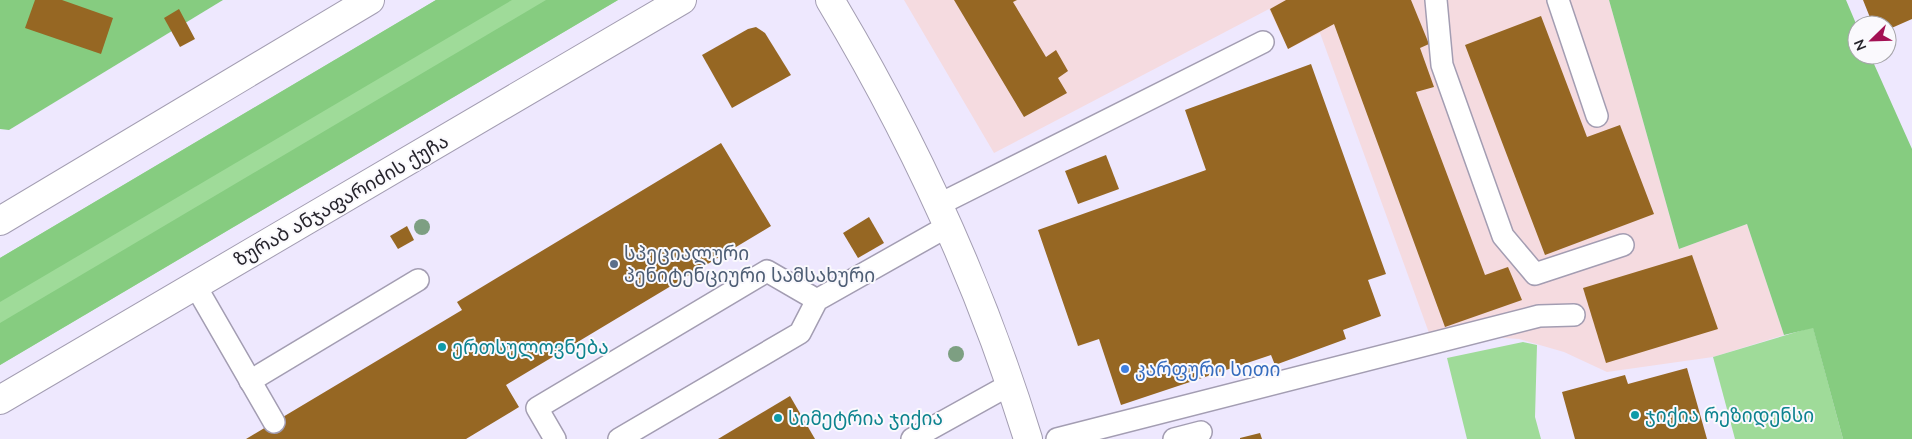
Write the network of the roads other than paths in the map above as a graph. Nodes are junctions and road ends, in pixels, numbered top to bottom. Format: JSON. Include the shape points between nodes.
{"nodes":[{"id":1,"x":370,"y":0,"type":"edge"},
{"id":2,"x":682,"y":0,"type":"edge"},
{"id":3,"x":830,"y":0,"type":"edge"},
{"id":4,"x":1436,"y":0,"type":"edge"},
{"id":5,"x":1558,"y":0,"type":"edge"},
{"id":6,"x":1263,"y":42,"type":"dead end"},
{"id":7,"x":1597,"y":116,"type":"dead end"},
{"id":8,"x":945,"y":215,"type":"junction"},
{"id":9,"x":0,"y":221,"type":"edge"},
{"id":10,"x":1623,"y":245,"type":"dead end"},
{"id":11,"x":418,"y":280,"type":"dead end"},
{"id":12,"x":195,"y":286,"type":"junction"},
{"id":13,"x":817,"y":300,"type":"junction"},
{"id":14,"x":1574,"y":315,"type":"dead end"},
{"id":15,"x":250,"y":381,"type":"junction"},
{"id":16,"x":1011,"y":384,"type":"junction"},
{"id":17,"x":0,"y":400,"type":"edge"},
{"id":18,"x":274,"y":422,"type":"dead end"},
{"id":19,"x":1201,"y":432,"type":"dead end"},
{"id":20,"x":555,"y":439,"type":"edge"},
{"id":21,"x":619,"y":439,"type":"edge"},
{"id":22,"x":912,"y":439,"type":"edge"},
{"id":23,"x":1028,"y":439,"type":"edge"},
{"id":24,"x":1057,"y":439,"type":"edge"},
{"id":25,"x":1174,"y":439,"type":"edge"}],
"edges":[{"from":1,"to":9,"type":"main road"},
{"from":2,"to":12,"type":"main road","name":"ზურაბ ანჯაფარიძის ქუჩა"},
{"from":3,"to":8,"type":"main road","via":[[900,125]]},
{"from":4,"to":10,"type":"lane","via":[[1442,65],[1503,236],[1535,274]]},
{"from":5,"to":7,"type":"lane"},
{"from":6,"to":8,"type":"lane"},
{"from":8,"to":13,"type":"lane"},
{"from":8,"to":16,"type":"main road"},
{"from":11,"to":15,"type":"lane"},
{"from":12,"to":15,"type":"lane"},
{"from":12,"to":17,"type":"main road","name":"ზურაბ ანჯაფარიძის ქუჩა"},
{"from":13,"to":20,"type":"lane","via":[[767,271],[537,408]]},
{"from":13,"to":21,"type":"lane","via":[[800,333]]},
{"from":14,"to":24,"type":"lane","via":[[1539,316]]},
{"from":15,"to":18,"type":"lane"},
{"from":16,"to":22,"type":"lane"},
{"from":16,"to":23,"type":"main road"},
{"from":19,"to":25,"type":"lane"}]}
